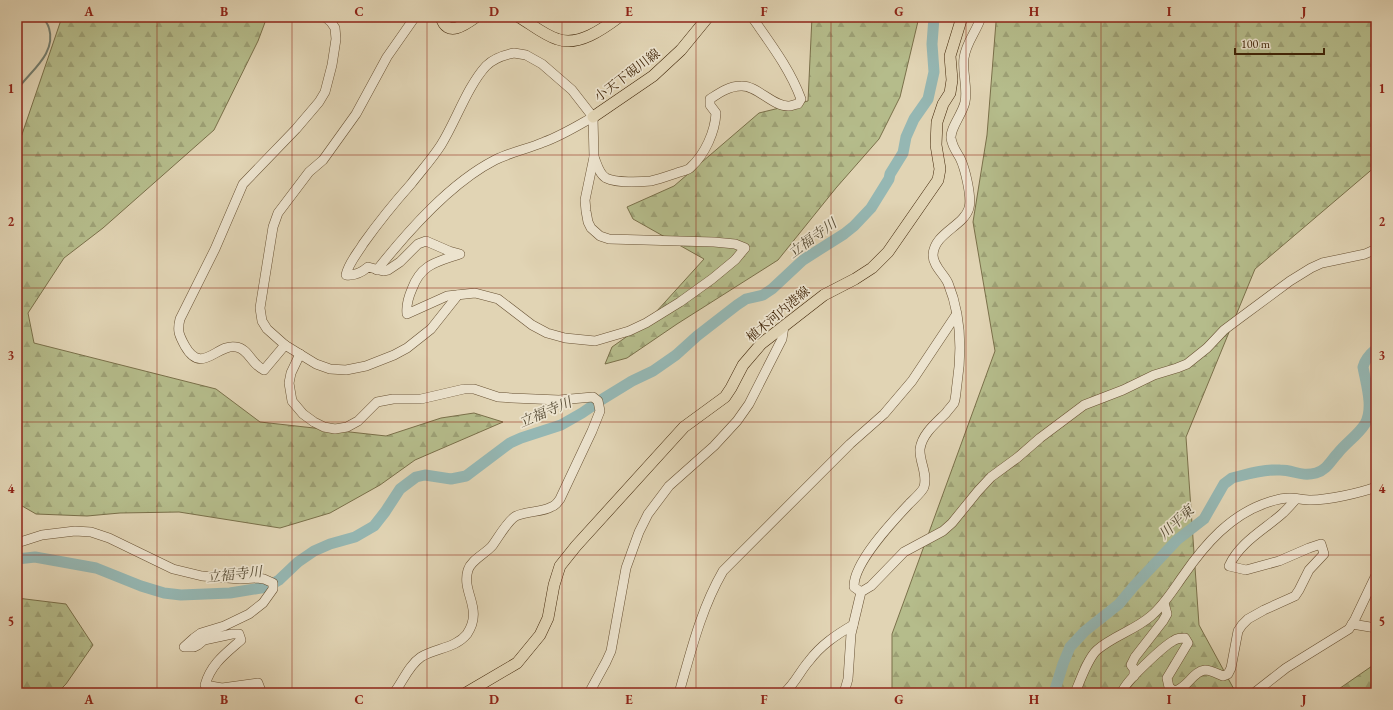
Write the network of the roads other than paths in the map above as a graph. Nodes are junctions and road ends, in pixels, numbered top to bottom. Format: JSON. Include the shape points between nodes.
{"nodes":[{"id":1,"x":325,"y":17,"type":"edge"},
{"id":2,"x":414,"y":17,"type":"edge"},
{"id":3,"x":441,"y":17,"type":"edge"},
{"id":4,"x":476,"y":17,"type":"edge"},
{"id":5,"x":519,"y":17,"type":"edge"},
{"id":6,"x":620,"y":17,"type":"edge"},
{"id":7,"x":708,"y":17,"type":"edge"},
{"id":8,"x":752,"y":17,"type":"edge"},
{"id":9,"x":962,"y":17,"type":"edge"},
{"id":10,"x":981,"y":17,"type":"edge"},
{"id":11,"x":593,"y":117,"type":"junction"},
{"id":12,"x":594,"y":157,"type":"junction"},
{"id":13,"x":1376,"y":249,"type":"edge"},
{"id":14,"x":377,"y":270,"type":"junction"},
{"id":15,"x":458,"y":295,"type":"junction"},
{"id":16,"x":956,"y":315,"type":"junction"},
{"id":17,"x":784,"y":326,"type":"junction"},
{"id":18,"x":285,"y":345,"type":"junction"},
{"id":19,"x":300,"y":354,"type":"junction"},
{"id":20,"x":1376,"y":487,"type":"edge"},
{"id":21,"x":1296,"y":499,"type":"junction"},
{"id":22,"x":17,"y":543,"type":"edge"},
{"id":23,"x":1376,"y":575,"type":"edge"},
{"id":24,"x":861,"y":592,"type":"junction"},
{"id":25,"x":1164,"y":603,"type":"junction"},
{"id":26,"x":1352,"y":624,"type":"junction"},
{"id":27,"x":853,"y":625,"type":"junction"},
{"id":28,"x":1376,"y":628,"type":"edge"},
{"id":29,"x":1134,"y":676,"type":"junction"},
{"id":30,"x":259,"y":693,"type":"edge"},
{"id":31,"x":394,"y":693,"type":"edge"},
{"id":32,"x":466,"y":693,"type":"edge"},
{"id":33,"x":588,"y":693,"type":"edge"},
{"id":34,"x":679,"y":693,"type":"edge"},
{"id":35,"x":784,"y":693,"type":"edge"},
{"id":36,"x":844,"y":693,"type":"edge"},
{"id":37,"x":1075,"y":693,"type":"edge"},
{"id":38,"x":1122,"y":693,"type":"edge"},
{"id":39,"x":1254,"y":693,"type":"edge"}],
"edges":[{"from":1,"to":18,"type":"street","via":[[335,28],[336,39],[325,92],[296,129],[243,184],[178,328],[180,338],[196,357],[206,358],[222,349],[235,346],[242,349],[264,370]]},
{"from":2,"to":18,"type":"street","via":[[387,57],[356,114],[323,160],[309,172],[278,213],[273,227],[260,308],[262,321]]},
{"from":3,"to":4,"type":"main road","via":[[447,27],[454,28],[463,26]]},
{"from":5,"to":6,"type":"main road","via":[[555,39],[563,41],[594,34]]},
{"from":7,"to":11,"type":"main road","name":"小天下硯川線","via":[[681,50],[653,76]]},
{"from":8,"to":12,"type":"street","via":[[775,48],[796,87],[800,99],[798,104],[780,104],[742,86],[721,91],[710,99],[716,120],[702,153],[690,169],[664,178],[650,181],[614,181],[604,177]]},
{"from":9,"to":17,"type":"main road","name":"植木河内港線","via":[[950,56],[950,93],[937,122],[936,145],[940,169],[938,180],[888,252],[872,268],[824,295]]},
{"from":10,"to":16,"type":"street","via":[[967,44],[964,58],[965,102],[951,136],[970,193],[969,209],[938,241],[933,255],[934,262],[948,282]]},
{"from":11,"to":12,"type":"street"},
{"from":11,"to":14,"type":"street","via":[[563,134],[495,160],[477,171],[427,212]]},
{"from":11,"to":14,"type":"street","via":[[572,90],[542,64],[526,55],[514,53],[493,61],[477,78],[441,145],[378,223],[354,258],[346,275],[354,276],[368,268]]},
{"from":12,"to":15,"type":"street","via":[[585,200],[588,222],[600,236],[609,239],[714,242],[735,244],[745,248],[712,279],[646,323],[594,341],[565,338],[547,332],[532,325],[498,299],[475,293]]},
{"from":13,"to":24,"type":"street","via":[[1311,268],[1224,330],[1188,364],[1154,375],[1084,405],[991,478],[952,523],[904,552],[871,586]]},
{"from":14,"to":15,"type":"street","via":[[388,270],[418,244],[426,241],[460,254],[423,269],[408,298],[407,314],[447,296]]},
{"from":15,"to":19,"type":"street","via":[[431,329],[407,348],[373,364],[339,371],[316,364]]},
{"from":16,"to":24,"type":"street","via":[[961,341],[954,403],[927,432],[922,442],[920,450],[925,476],[924,487],[887,530],[862,562],[856,574],[854,587]]},
{"from":16,"to":34,"type":"street","via":[[912,382],[884,414],[850,444],[723,571],[712,590],[700,621]]},
{"from":17,"to":32,"type":"main road","name":"植木河内港線","via":[[761,344],[743,365],[725,397],[684,427],[560,566],[548,618],[540,635],[517,663]]},
{"from":17,"to":33,"type":"street","via":[[782,339],[745,410],[714,446],[669,486],[648,514],[626,568],[611,651]]},
{"from":18,"to":19,"type":"street"},
{"from":19,"to":31,"type":"street","via":[[289,383],[292,400],[303,414],[314,422],[335,429],[347,427],[358,421],[377,402],[421,399],[464,389],[474,388],[498,397],[559,400],[593,397],[598,401],[600,411],[560,499],[551,508],[514,517],[491,547],[469,567],[466,577],[474,614],[466,634],[459,642],[422,657],[413,664]]},
{"from":20,"to":21,"type":"street","via":[[1321,499]]},
{"from":21,"to":25,"type":"street","via":[[1269,502],[1228,524],[1196,557]]},
{"from":21,"to":29,"type":"street","via":[[1248,541],[1229,566],[1246,570],[1279,561],[1321,544],[1324,554],[1309,570],[1295,596],[1264,610],[1242,625],[1238,631],[1228,674],[1223,676],[1206,670],[1199,672],[1180,690],[1174,691],[1169,687],[1167,678],[1188,643],[1185,638],[1180,638],[1161,649]]},
{"from":22,"to":30,"type":"street","via":[[42,535],[91,532],[173,569],[202,576],[257,578],[273,583],[273,589],[263,603],[250,614],[201,633],[184,648],[194,647],[204,640],[239,634],[241,640],[214,665],[205,685],[222,688],[258,683],[261,691]]},
{"from":23,"to":26,"type":"street"},
{"from":24,"to":27,"type":"street"},
{"from":25,"to":29,"type":"street","via":[[1166,614],[1163,621],[1131,665]]},
{"from":25,"to":37,"type":"street","via":[[1146,620],[1096,651]]},
{"from":26,"to":28,"type":"street"},
{"from":26,"to":39,"type":"street","via":[[1342,634],[1286,668]]},
{"from":27,"to":35,"type":"street","via":[[819,650]]},
{"from":27,"to":36,"type":"street","via":[[848,679]]},
{"from":29,"to":38,"type":"street","via":[[1122,689]]}]}
